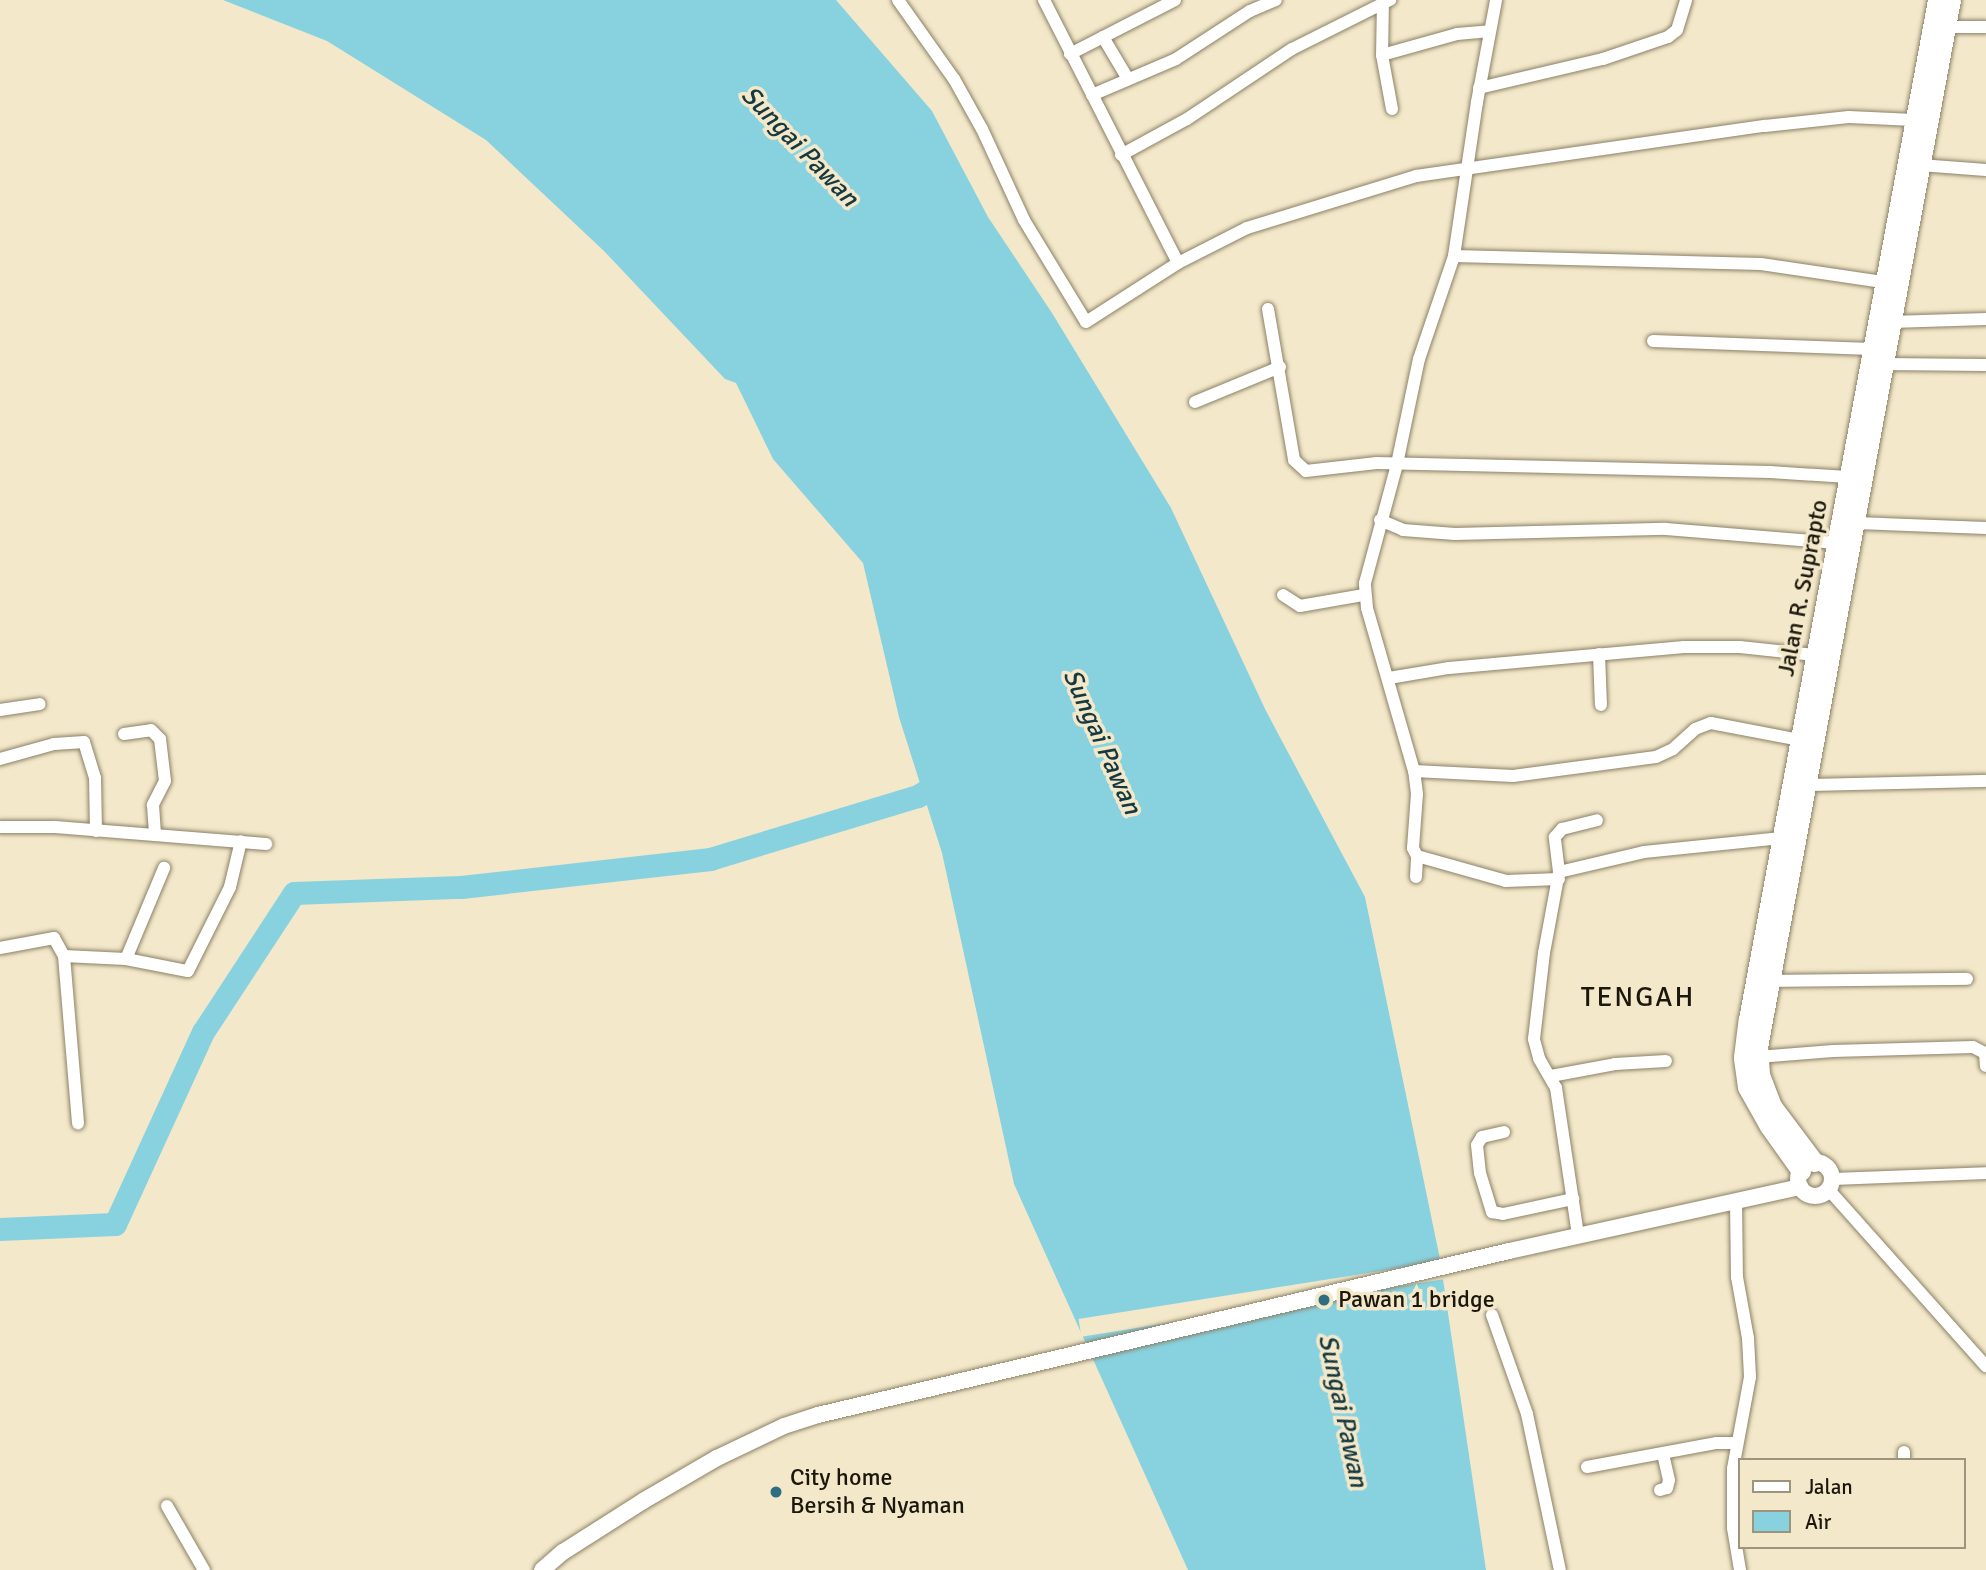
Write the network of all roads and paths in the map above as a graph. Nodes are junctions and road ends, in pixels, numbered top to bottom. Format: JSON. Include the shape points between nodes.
{"nodes":[{"id":1,"x":898,"y":0,"type":"edge"},
{"id":2,"x":1044,"y":0,"type":"edge"},
{"id":3,"x":1175,"y":0,"type":"edge"},
{"id":4,"x":1276,"y":0,"type":"edge"},
{"id":5,"x":1496,"y":0,"type":"edge"},
{"id":6,"x":1686,"y":0,"type":"edge"},
{"id":7,"x":1937,"y":0,"type":"edge"},
{"id":8,"x":1951,"y":0,"type":"edge"},
{"id":9,"x":1385,"y":1,"type":"edge"},
{"id":10,"x":1946,"y":27,"type":"junction"},
{"id":11,"x":1986,"y":27,"type":"edge"},
{"id":12,"x":1490,"y":31,"type":"junction"},
{"id":13,"x":1103,"y":37,"type":"junction"},
{"id":14,"x":1070,"y":54,"type":"junction"},
{"id":15,"x":1382,"y":55,"type":"junction"},
{"id":16,"x":1128,"y":79,"type":"junction"},
{"id":17,"x":1479,"y":88,"type":"junction"},
{"id":18,"x":1092,"y":95,"type":"junction"},
{"id":19,"x":1392,"y":109,"type":"dead end"},
{"id":20,"x":1914,"y":120,"type":"junction"},
{"id":21,"x":1121,"y":155,"type":"junction"},
{"id":22,"x":1920,"y":165,"type":"junction"},
{"id":23,"x":1468,"y":169,"type":"junction"},
{"id":24,"x":1986,"y":170,"type":"edge"},
{"id":25,"x":1454,"y":256,"type":"junction"},
{"id":26,"x":1178,"y":263,"type":"junction"},
{"id":27,"x":1884,"y":282,"type":"junction"},
{"id":28,"x":1268,"y":309,"type":"dead end"},
{"id":29,"x":1986,"y":318,"type":"edge"},
{"id":30,"x":1891,"y":322,"type":"junction"},
{"id":31,"x":1653,"y":341,"type":"dead end"},
{"id":32,"x":1986,"y":365,"type":"edge"},
{"id":33,"x":1280,"y":367,"type":"junction"},
{"id":34,"x":1875,"y":367,"type":"junction"},
{"id":35,"x":1195,"y":402,"type":"dead end"},
{"id":36,"x":1397,"y":464,"type":"junction"},
{"id":37,"x":1849,"y":477,"type":"junction"},
{"id":38,"x":1380,"y":520,"type":"junction"},
{"id":39,"x":1855,"y":523,"type":"junction"},
{"id":40,"x":1986,"y":528,"type":"edge"},
{"id":41,"x":1836,"y":542,"type":"junction"},
{"id":42,"x":1364,"y":594,"type":"junction"},
{"id":43,"x":1283,"y":595,"type":"dead end"},
{"id":44,"x":1599,"y":654,"type":"junction"},
{"id":45,"x":1815,"y":655,"type":"junction"},
{"id":46,"x":1388,"y":678,"type":"junction"},
{"id":47,"x":1818,"y":678,"type":"junction"},
{"id":48,"x":40,"y":704,"type":"dead end"},
{"id":49,"x":1601,"y":705,"type":"dead end"},
{"id":50,"x":0,"y":710,"type":"edge"},
{"id":51,"x":124,"y":734,"type":"dead end"},
{"id":52,"x":1800,"y":740,"type":"junction"},
{"id":53,"x":0,"y":759,"type":"edge"},
{"id":54,"x":1414,"y":771,"type":"junction"},
{"id":55,"x":1986,"y":781,"type":"edge"},
{"id":56,"x":1805,"y":785,"type":"junction"},
{"id":57,"x":1597,"y":820,"type":"dead end"},
{"id":58,"x":0,"y":827,"type":"edge"},
{"id":59,"x":96,"y":831,"type":"junction"},
{"id":60,"x":155,"y":835,"type":"junction"},
{"id":61,"x":1781,"y":838,"type":"junction"},
{"id":62,"x":241,"y":841,"type":"junction"},
{"id":63,"x":266,"y":844,"type":"dead end"},
{"id":64,"x":1417,"y":856,"type":"junction"},
{"id":65,"x":164,"y":868,"type":"dead end"},
{"id":66,"x":1559,"y":876,"type":"junction"},
{"id":67,"x":1416,"y":877,"type":"dead end"},
{"id":68,"x":0,"y":948,"type":"edge"},
{"id":69,"x":64,"y":956,"type":"junction"},
{"id":70,"x":125,"y":958,"type":"junction"},
{"id":71,"x":1967,"y":979,"type":"dead end"},
{"id":72,"x":1769,"y":981,"type":"junction"},
{"id":73,"x":1758,"y":1057,"type":"junction"},
{"id":74,"x":1666,"y":1061,"type":"dead end"},
{"id":75,"x":1986,"y":1066,"type":"edge"},
{"id":76,"x":1550,"y":1076,"type":"junction"},
{"id":77,"x":78,"y":1123,"type":"dead end"},
{"id":78,"x":1503,"y":1132,"type":"dead end"},
{"id":79,"x":1805,"y":1173,"type":"junction"},
{"id":80,"x":1986,"y":1173,"type":"edge"},
{"id":81,"x":1831,"y":1185,"type":"junction"},
{"id":82,"x":1573,"y":1199,"type":"junction"},
{"id":83,"x":1736,"y":1200,"type":"junction"},
{"id":84,"x":1578,"y":1235,"type":"junction"},
{"id":85,"x":1492,"y":1315,"type":"dead end"},
{"id":86,"x":1986,"y":1366,"type":"edge"},
{"id":87,"x":1737,"y":1443,"type":"junction"},
{"id":88,"x":1663,"y":1454,"type":"junction"},
{"id":89,"x":1587,"y":1467,"type":"dead end"},
{"id":90,"x":1660,"y":1490,"type":"dead end"},
{"id":91,"x":167,"y":1506,"type":"dead end"},
{"id":92,"x":1737,"y":1542,"type":"edge"},
{"id":93,"x":204,"y":1570,"type":"edge"},
{"id":94,"x":542,"y":1570,"type":"edge"},
{"id":95,"x":1560,"y":1570,"type":"edge"},
{"id":96,"x":1740,"y":1570,"type":"edge"}],
"edges":[{"from":1,"to":26,"type":"street","via":[[970,106],[1024,220],[1082,321]]},
{"from":2,"to":14,"type":"street"},
{"from":3,"to":13,"type":"street"},
{"from":4,"to":16,"type":"street","via":[[1176,59]]},
{"from":5,"to":12,"type":"street"},
{"from":6,"to":17,"type":"street","via":[[1677,30],[1668,37],[1603,59]]},
{"from":7,"to":20,"type":"highway","name":"Jalan R. Suprapto"},
{"from":8,"to":10,"type":"highway","name":"Jalan R. Suprapto"},
{"from":9,"to":15,"type":"street"},
{"from":9,"to":21,"type":"street","via":[[1292,49],[1186,119]]},
{"from":10,"to":11,"type":"street"},
{"from":10,"to":22,"type":"highway","name":"Jalan R. Suprapto"},
{"from":12,"to":15,"type":"street","via":[[1447,36]]},
{"from":12,"to":17,"type":"street"},
{"from":13,"to":14,"type":"street"},
{"from":13,"to":16,"type":"street"},
{"from":14,"to":18,"type":"street"},
{"from":15,"to":19,"type":"street"},
{"from":16,"to":18,"type":"street"},
{"from":17,"to":23,"type":"street"},
{"from":18,"to":21,"type":"street"},
{"from":20,"to":23,"type":"street","via":[[1849,117],[1804,121]]},
{"from":20,"to":27,"type":"highway","name":"Jalan R. Suprapto"},
{"from":21,"to":26,"type":"street"},
{"from":22,"to":24,"type":"street"},
{"from":22,"to":30,"type":"highway","name":"Jalan R. Suprapto"},
{"from":23,"to":25,"type":"street"},
{"from":23,"to":26,"type":"street","via":[[1393,182],[1284,215]]},
{"from":25,"to":27,"type":"street","via":[[1761,264]]},
{"from":25,"to":36,"type":"street","via":[[1419,359]]},
{"from":27,"to":34,"type":"highway","name":"Jalan R. Suprapto"},
{"from":28,"to":33,"type":"street"},
{"from":29,"to":30,"type":"street"},
{"from":30,"to":34,"type":"highway","name":"Jalan R. Suprapto"},
{"from":31,"to":34,"type":"street"},
{"from":32,"to":34,"type":"street"},
{"from":33,"to":35,"type":"street"},
{"from":33,"to":36,"type":"street","via":[[1294,460],[1301,469]]},
{"from":34,"to":37,"type":"highway","name":"Jalan R. Suprapto"},
{"from":34,"to":39,"type":"highway","name":"Jalan R. Suprapto"},
{"from":36,"to":37,"type":"street"},
{"from":36,"to":38,"type":"street"},
{"from":37,"to":41,"type":"highway","name":"Jalan R. Suprapto"},
{"from":38,"to":41,"type":"street","via":[[1403,530],[1466,535],[1666,529]]},
{"from":38,"to":42,"type":"street"},
{"from":39,"to":40,"type":"street"},
{"from":39,"to":47,"type":"highway","name":"Jalan R. Suprapto"},
{"from":41,"to":45,"type":"highway","name":"Jalan R. Suprapto"},
{"from":42,"to":43,"type":"street","via":[[1300,606]]},
{"from":42,"to":46,"type":"street"},
{"from":44,"to":45,"type":"street","via":[[1711,646]]},
{"from":44,"to":46,"type":"street"},
{"from":44,"to":49,"type":"street"},
{"from":45,"to":47,"type":"highway","name":"Jalan R. Suprapto"},
{"from":46,"to":54,"type":"street"},
{"from":47,"to":52,"type":"highway","name":"Jalan R. Suprapto"},
{"from":47,"to":56,"type":"highway","name":"Jalan R. Suprapto"},
{"from":48,"to":50,"type":"street"},
{"from":51,"to":60,"type":"street","via":[[151,730],[160,739],[165,781],[153,805]]},
{"from":52,"to":54,"type":"street","via":[[1711,723],[1656,757],[1513,776]]},
{"from":52,"to":61,"type":"highway","name":"Jalan R. Suprapto"},
{"from":53,"to":59,"type":"street","via":[[66,741],[84,742],[95,778]]},
{"from":54,"to":64,"type":"street","via":[[1413,851]]},
{"from":55,"to":56,"type":"street"},
{"from":56,"to":72,"type":"highway","name":"Jalan R. Suprapto"},
{"from":57,"to":66,"type":"street","via":[[1556,834]]},
{"from":58,"to":59,"type":"street"},
{"from":59,"to":60,"type":"street"},
{"from":60,"to":62,"type":"street"},
{"from":61,"to":66,"type":"street","via":[[1644,852]]},
{"from":61,"to":79,"type":"highway","name":"Jalan R. Suprapto","via":[[1743,1057],[1754,1102]]},
{"from":62,"to":63,"type":"street"},
{"from":62,"to":70,"type":"street","via":[[230,887],[190,970],[159,968]]},
{"from":64,"to":66,"type":"street","via":[[1506,881]]},
{"from":64,"to":67,"type":"street"},
{"from":65,"to":70,"type":"street"},
{"from":66,"to":76,"type":"street","via":[[1534,1039]]},
{"from":68,"to":69,"type":"street","via":[[54,938]]},
{"from":69,"to":70,"type":"street"},
{"from":69,"to":77,"type":"street"},
{"from":71,"to":72,"type":"street"},
{"from":72,"to":73,"type":"highway","name":"Jalan R. Suprapto"},
{"from":73,"to":75,"type":"street","via":[[1973,1047],[1985,1053]]},
{"from":73,"to":79,"type":"highway","name":"Jalan R. Suprapto","via":[[1772,1106]]},
{"from":74,"to":76,"type":"street","via":[[1615,1064]]},
{"from":76,"to":82,"type":"street","via":[[1556,1088]]},
{"from":78,"to":82,"type":"street","via":[[1482,1137],[1477,1145],[1492,1212],[1503,1214]]},
{"from":79,"to":81,"type":"main road","via":[[1825,1165]]},
{"from":79,"to":81,"type":"main road","via":[[1813,1196]]},
{"from":79,"to":83,"type":"main road"},
{"from":80,"to":81,"type":"street"},
{"from":81,"to":86,"type":"street"},
{"from":82,"to":84,"type":"street"},
{"from":83,"to":84,"type":"main road"},
{"from":83,"to":87,"type":"street","via":[[1737,1277],[1750,1377]]},
{"from":84,"to":94,"type":"main road","via":[[784,1426],[643,1501]]},
{"from":85,"to":95,"type":"street","via":[[1527,1414]]},
{"from":87,"to":88,"type":"street"},
{"from":87,"to":92,"type":"street","via":[[1732,1490]]},
{"from":88,"to":89,"type":"street"},
{"from":88,"to":90,"type":"street","via":[[1669,1480],[1667,1488]]},
{"from":91,"to":93,"type":"street"},
{"from":92,"to":96,"type":"street"}]}
